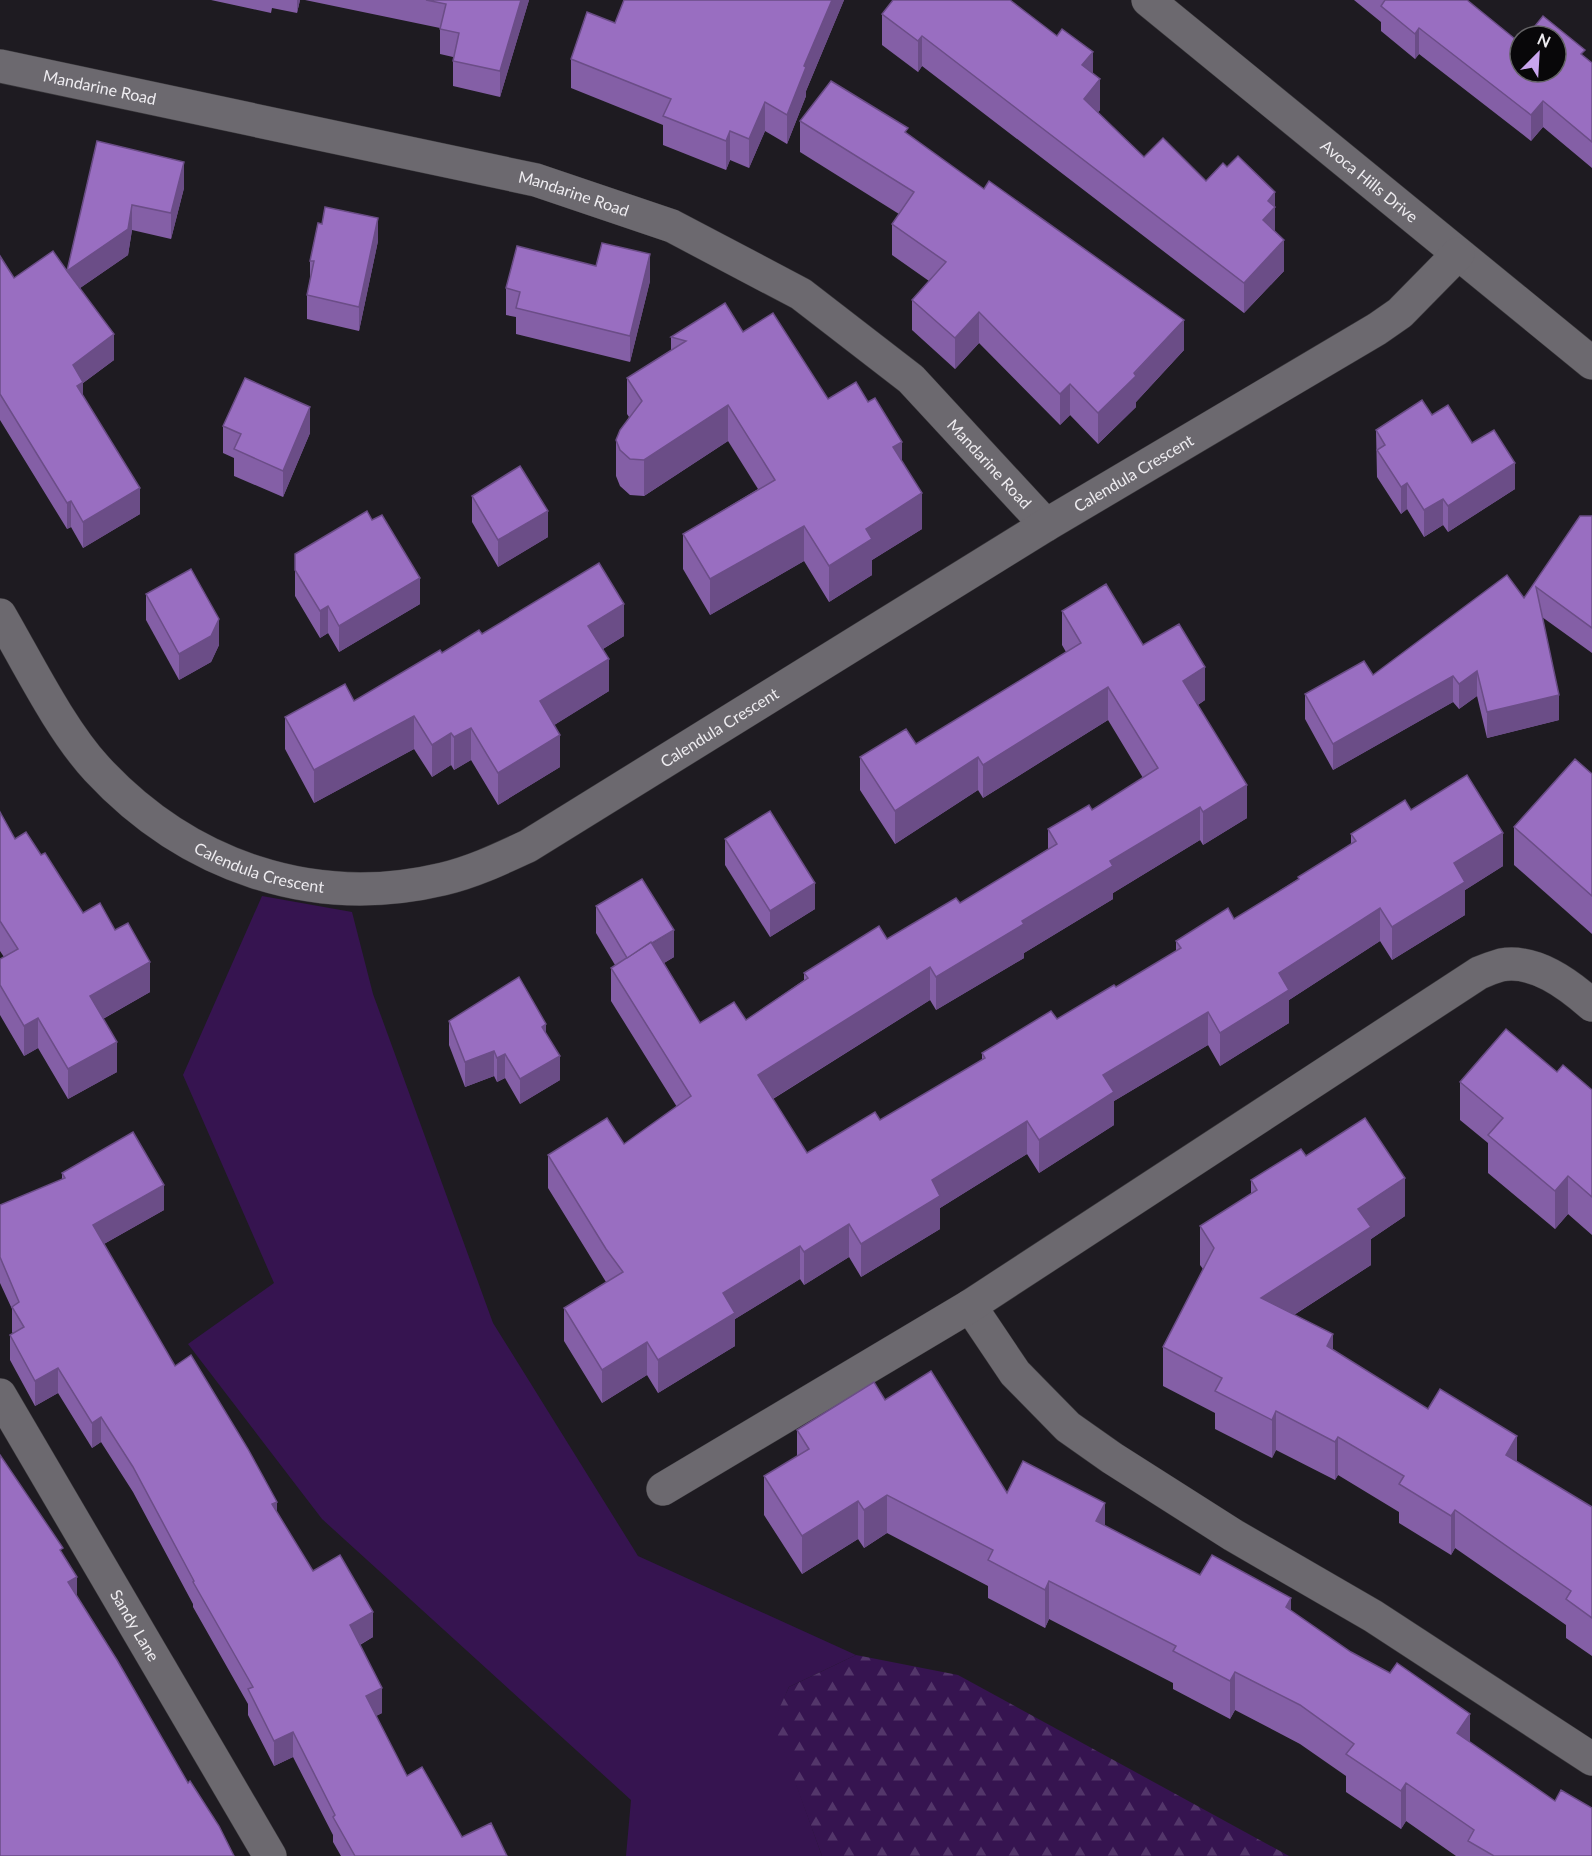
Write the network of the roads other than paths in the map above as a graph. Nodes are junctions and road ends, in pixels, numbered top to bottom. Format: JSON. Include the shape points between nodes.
{"nodes":[{"id":1,"x":1148,"y":0,"type":"edge"},
{"id":2,"x":0,"y":66,"type":"edge"},
{"id":3,"x":1458,"y":254,"type":"junction"},
{"id":4,"x":1592,"y":363,"type":"edge"},
{"id":5,"x":1046,"y":525,"type":"junction"},
{"id":6,"x":0,"y":615,"type":"edge"},
{"id":7,"x":1592,"y":1005,"type":"edge"},
{"id":8,"x":970,"y":1306,"type":"junction"},
{"id":9,"x":0,"y":1395,"type":"edge"},
{"id":10,"x":663,"y":1489,"type":"dead end"},
{"id":11,"x":1592,"y":1759,"type":"edge"},
{"id":12,"x":270,"y":1856,"type":"edge"}],
"edges":[{"from":1,"to":3,"type":"street","name":"Avoca Hills Drive"},
{"from":2,"to":5,"type":"street","name":"Mandarine Road","via":[[536,180],[672,226],[801,294],[911,379]]},
{"from":3,"to":4,"type":"street","name":"Avoca Hills Drive"},
{"from":3,"to":5,"type":"street","name":"Calendula Crescent","via":[[1400,313],[1377,329]]},
{"from":5,"to":6,"type":"street","name":"Calendula Crescent","via":[[528,846],[476,869],[399,886],[354,889],[309,885],[265,875],[217,858],[172,834],[131,803],[95,767],[65,726]]},
{"from":7,"to":8,"type":"street","via":[[1567,984],[1520,964],[1501,965],[1479,973]]},
{"from":8,"to":10,"type":"street"},
{"from":8,"to":11,"type":"street","via":[[1015,1372],[1068,1427],[1233,1534],[1373,1616]]},
{"from":9,"to":12,"type":"street","name":"Sandy Lane"}]}
